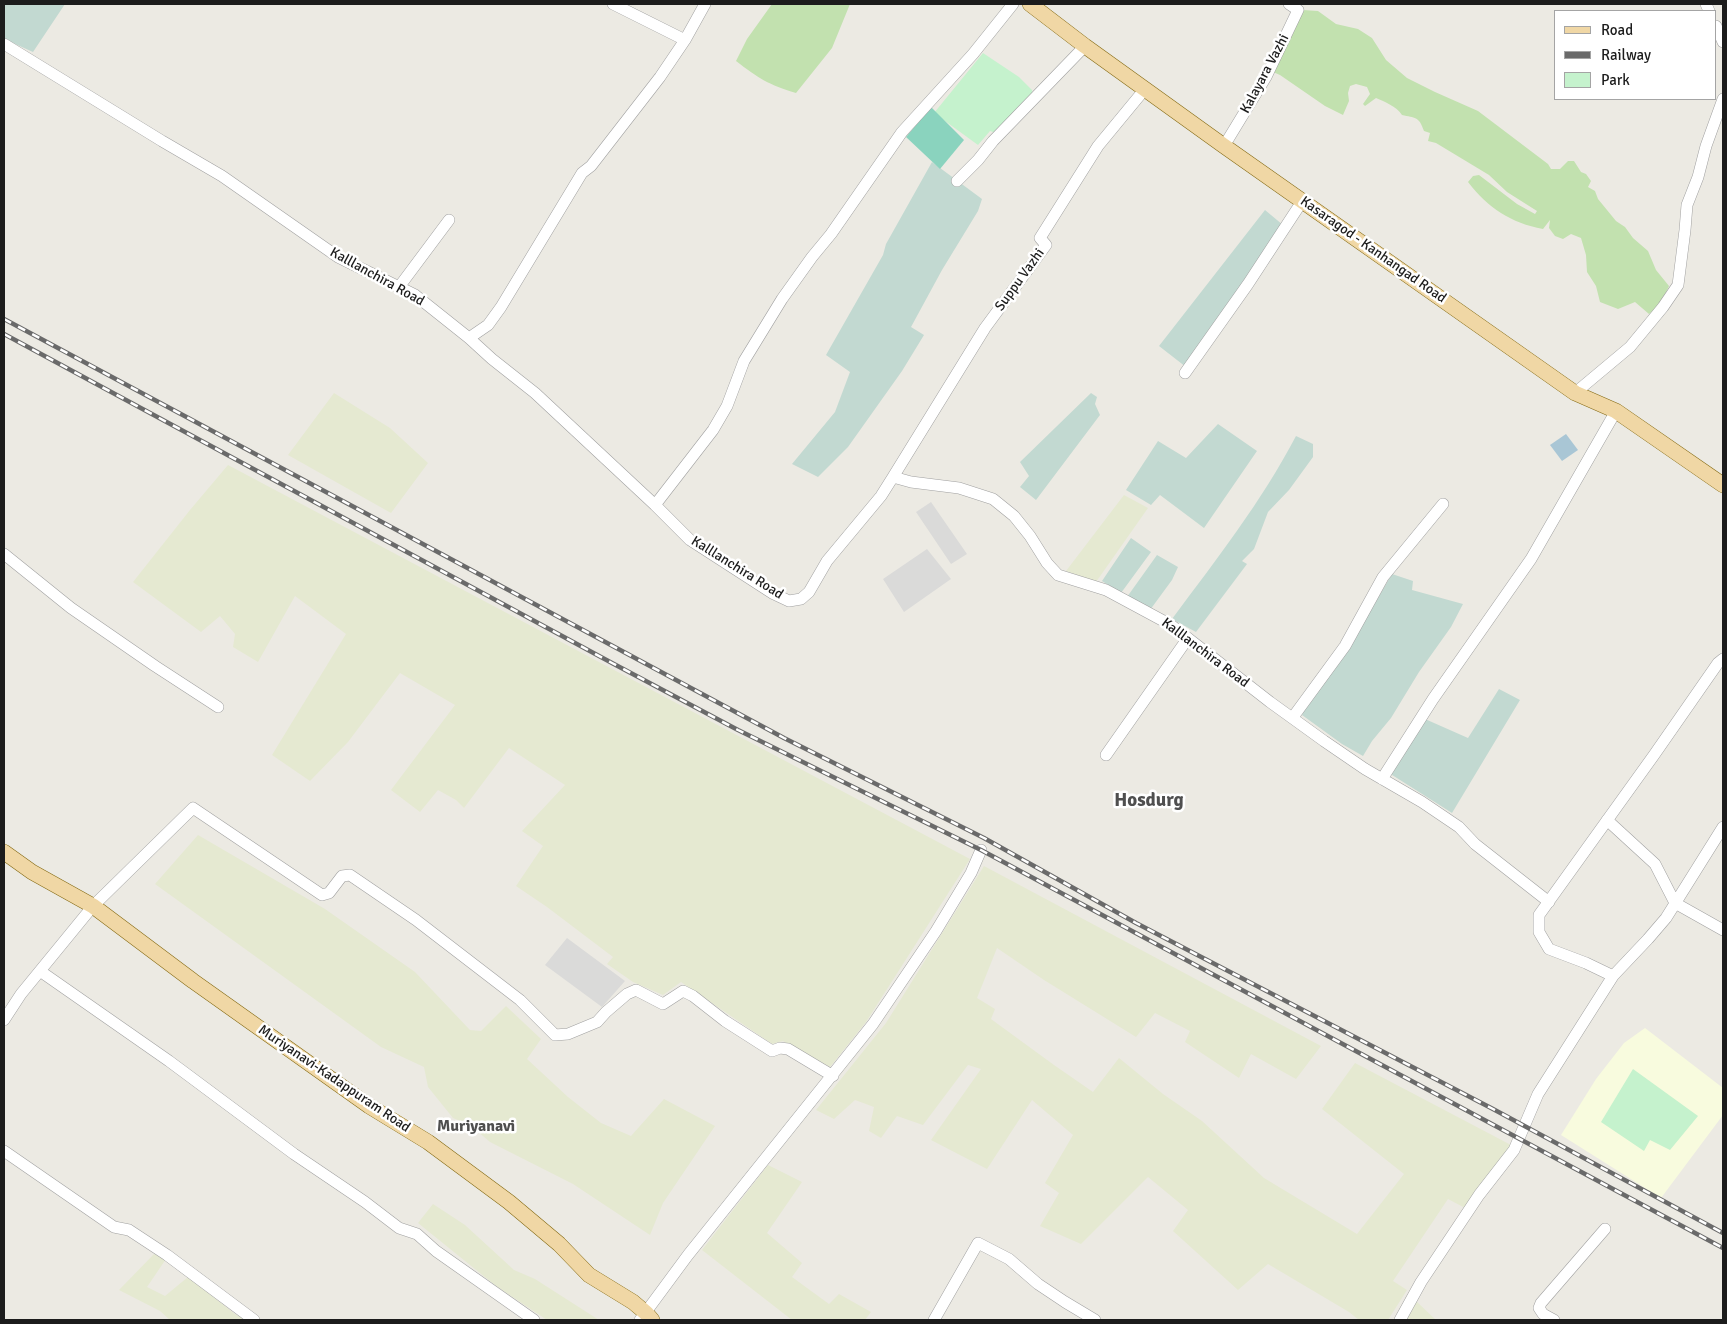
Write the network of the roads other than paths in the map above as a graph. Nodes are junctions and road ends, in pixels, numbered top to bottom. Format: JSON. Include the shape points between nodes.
{"nodes":[{"id":1,"x":613,"y":4,"type":"edge"},
{"id":2,"x":705,"y":4,"type":"edge"},
{"id":3,"x":1013,"y":4,"type":"edge"},
{"id":4,"x":1031,"y":4,"type":"edge"},
{"id":5,"x":1289,"y":4,"type":"edge"},
{"id":6,"x":1717,"y":28,"type":"edge"},
{"id":7,"x":685,"y":40,"type":"junction"},
{"id":8,"x":1723,"y":42,"type":"edge"},
{"id":9,"x":4,"y":44,"type":"edge"},
{"id":10,"x":1085,"y":46,"type":"junction"},
{"id":11,"x":1145,"y":89,"type":"junction"},
{"id":12,"x":1723,"y":99,"type":"edge"},
{"id":13,"x":1224,"y":146,"type":"junction"},
{"id":14,"x":957,"y":181,"type":"dead end"},
{"id":15,"x":1303,"y":200,"type":"junction"},
{"id":16,"x":449,"y":220,"type":"dead end"},
{"id":17,"x":399,"y":287,"type":"junction"},
{"id":18,"x":469,"y":338,"type":"junction"},
{"id":19,"x":1185,"y":373,"type":"dead end"},
{"id":20,"x":1575,"y":393,"type":"junction"},
{"id":21,"x":1616,"y":411,"type":"junction"},
{"id":22,"x":893,"y":477,"type":"junction"},
{"id":23,"x":1723,"y":485,"type":"edge"},
{"id":24,"x":1443,"y":504,"type":"dead end"},
{"id":25,"x":655,"y":505,"type":"junction"},
{"id":26,"x":4,"y":554,"type":"edge"},
{"id":27,"x":1188,"y":638,"type":"junction"},
{"id":28,"x":1723,"y":658,"type":"edge"},
{"id":29,"x":218,"y":707,"type":"dead end"},
{"id":30,"x":1293,"y":718,"type":"junction"},
{"id":31,"x":1106,"y":754,"type":"dead end"},
{"id":32,"x":1382,"y":779,"type":"junction"},
{"id":33,"x":1607,"y":820,"type":"junction"},
{"id":34,"x":1723,"y":827,"type":"edge"},
{"id":35,"x":981,"y":850,"type":"dead end"},
{"id":36,"x":4,"y":852,"type":"edge"},
{"id":37,"x":1549,"y":902,"type":"junction"},
{"id":38,"x":1675,"y":903,"type":"junction"},
{"id":39,"x":93,"y":906,"type":"junction"},
{"id":40,"x":1723,"y":930,"type":"edge"},
{"id":41,"x":40,"y":971,"type":"junction"},
{"id":42,"x":1613,"y":976,"type":"junction"},
{"id":43,"x":4,"y":1020,"type":"edge"},
{"id":44,"x":833,"y":1076,"type":"junction"},
{"id":45,"x":4,"y":1151,"type":"edge"},
{"id":46,"x":1605,"y":1229,"type":"dead end"},
{"id":47,"x":646,"y":1318,"type":"edge"},
{"id":48,"x":254,"y":1320,"type":"edge"},
{"id":49,"x":534,"y":1320,"type":"edge"},
{"id":50,"x":934,"y":1320,"type":"edge"},
{"id":51,"x":1095,"y":1320,"type":"edge"},
{"id":52,"x":1400,"y":1320,"type":"edge"},
{"id":53,"x":1554,"y":1320,"type":"edge"}],
"edges":[{"from":1,"to":7,"type":"street"},
{"from":2,"to":7,"type":"street"},
{"from":3,"to":25,"type":"street","via":[[973,54],[902,132],[812,257],[744,361],[727,406],[713,430]]},
{"from":4,"to":10,"type":"main road","name":"Kasaragod - Kanhangad Road"},
{"from":5,"to":13,"type":"street","name":"Kalayara Vazhi","via":[[1298,10],[1266,77]]},
{"from":6,"to":8,"type":"street"},
{"from":7,"to":18,"type":"street","via":[[582,174],[502,307],[488,325]]},
{"from":9,"to":17,"type":"street","name":"Kalllanchira Road","via":[[222,176],[338,256]]},
{"from":10,"to":11,"type":"main road","name":"Kasaragod - Kanhangad Road"},
{"from":10,"to":14,"type":"street"},
{"from":11,"to":13,"type":"main road","name":"Kasaragod - Kanhangad Road"},
{"from":11,"to":22,"type":"street","name":"Suppu Vazhi","via":[[1098,146],[1040,238],[1046,246],[985,328]]},
{"from":12,"to":20,"type":"street","via":[[1687,205],[1678,285],[1630,347]]},
{"from":13,"to":15,"type":"main road","name":"Kasaragod - Kanhangad Road"},
{"from":15,"to":19,"type":"street"},
{"from":15,"to":20,"type":"main road","name":"Kasaragod - Kanhangad Road"},
{"from":16,"to":17,"type":"street"},
{"from":17,"to":18,"type":"street","name":"Kalllanchira Road","via":[[415,295]]},
{"from":18,"to":25,"type":"street","name":"Kalllanchira Road","via":[[535,393]]},
{"from":20,"to":21,"type":"main road","name":"Kasaragod - Kanhangad Road"},
{"from":21,"to":23,"type":"main road","name":"Kasaragod - Kanhangad Road"},
{"from":21,"to":32,"type":"street","via":[[1531,559],[1433,699]]},
{"from":22,"to":25,"type":"street","name":"Kalllanchira Road","via":[[827,561],[801,600],[789,601],[772,593],[690,540]]},
{"from":22,"to":27,"type":"street","name":"Kalllanchira Road","via":[[959,488],[993,499],[1014,516],[1058,576],[1106,590],[1171,625]]},
{"from":24,"to":30,"type":"street","via":[[1382,577],[1345,646]]},
{"from":26,"to":29,"type":"street","via":[[71,608]]},
{"from":27,"to":30,"type":"street","name":"Kalllanchira Road"},
{"from":27,"to":31,"type":"street"},
{"from":28,"to":33,"type":"street"},
{"from":30,"to":32,"type":"street","name":"Kalllanchira Road"},
{"from":32,"to":37,"type":"street","name":"Kalllanchira Road","via":[[1459,827],[1475,844]]},
{"from":33,"to":37,"type":"street"},
{"from":33,"to":38,"type":"street","via":[[1655,864]]},
{"from":34,"to":38,"type":"street"},
{"from":35,"to":44,"type":"street","via":[[936,931],[874,1024]]},
{"from":36,"to":39,"type":"main road","name":"Muriyanavi-Kadappuram Road","via":[[32,872]]},
{"from":37,"to":42,"type":"street","via":[[1539,914],[1539,932],[1549,948]]},
{"from":38,"to":40,"type":"street"},
{"from":38,"to":42,"type":"street","via":[[1648,940]]},
{"from":39,"to":41,"type":"street"},
{"from":39,"to":44,"type":"street","via":[[194,808],[322,895],[329,893],[342,876],[350,875],[416,920],[520,1000],[555,1035],[582,1030],[597,1022],[627,994],[636,990],[663,1004],[683,991],[772,1051],[788,1049]]},
{"from":39,"to":47,"type":"main road","name":"Muriyanavi-Kadappuram Road","via":[[200,986],[369,1106],[428,1142],[509,1202],[559,1244],[589,1275]]},
{"from":41,"to":43,"type":"street"},
{"from":41,"to":49,"type":"street","via":[[294,1154],[399,1228],[417,1234],[436,1252]]},
{"from":42,"to":52,"type":"street","via":[[1538,1094],[1514,1150],[1473,1203]]},
{"from":44,"to":47,"type":"street","via":[[688,1255]]},
{"from":45,"to":48,"type":"street","via":[[114,1227],[129,1230],[167,1255]]},
{"from":46,"to":53,"type":"street","via":[[1541,1303],[1539,1308],[1543,1314]]},
{"from":50,"to":51,"type":"street","via":[[978,1244],[1009,1259],[1045,1288]]}]}
